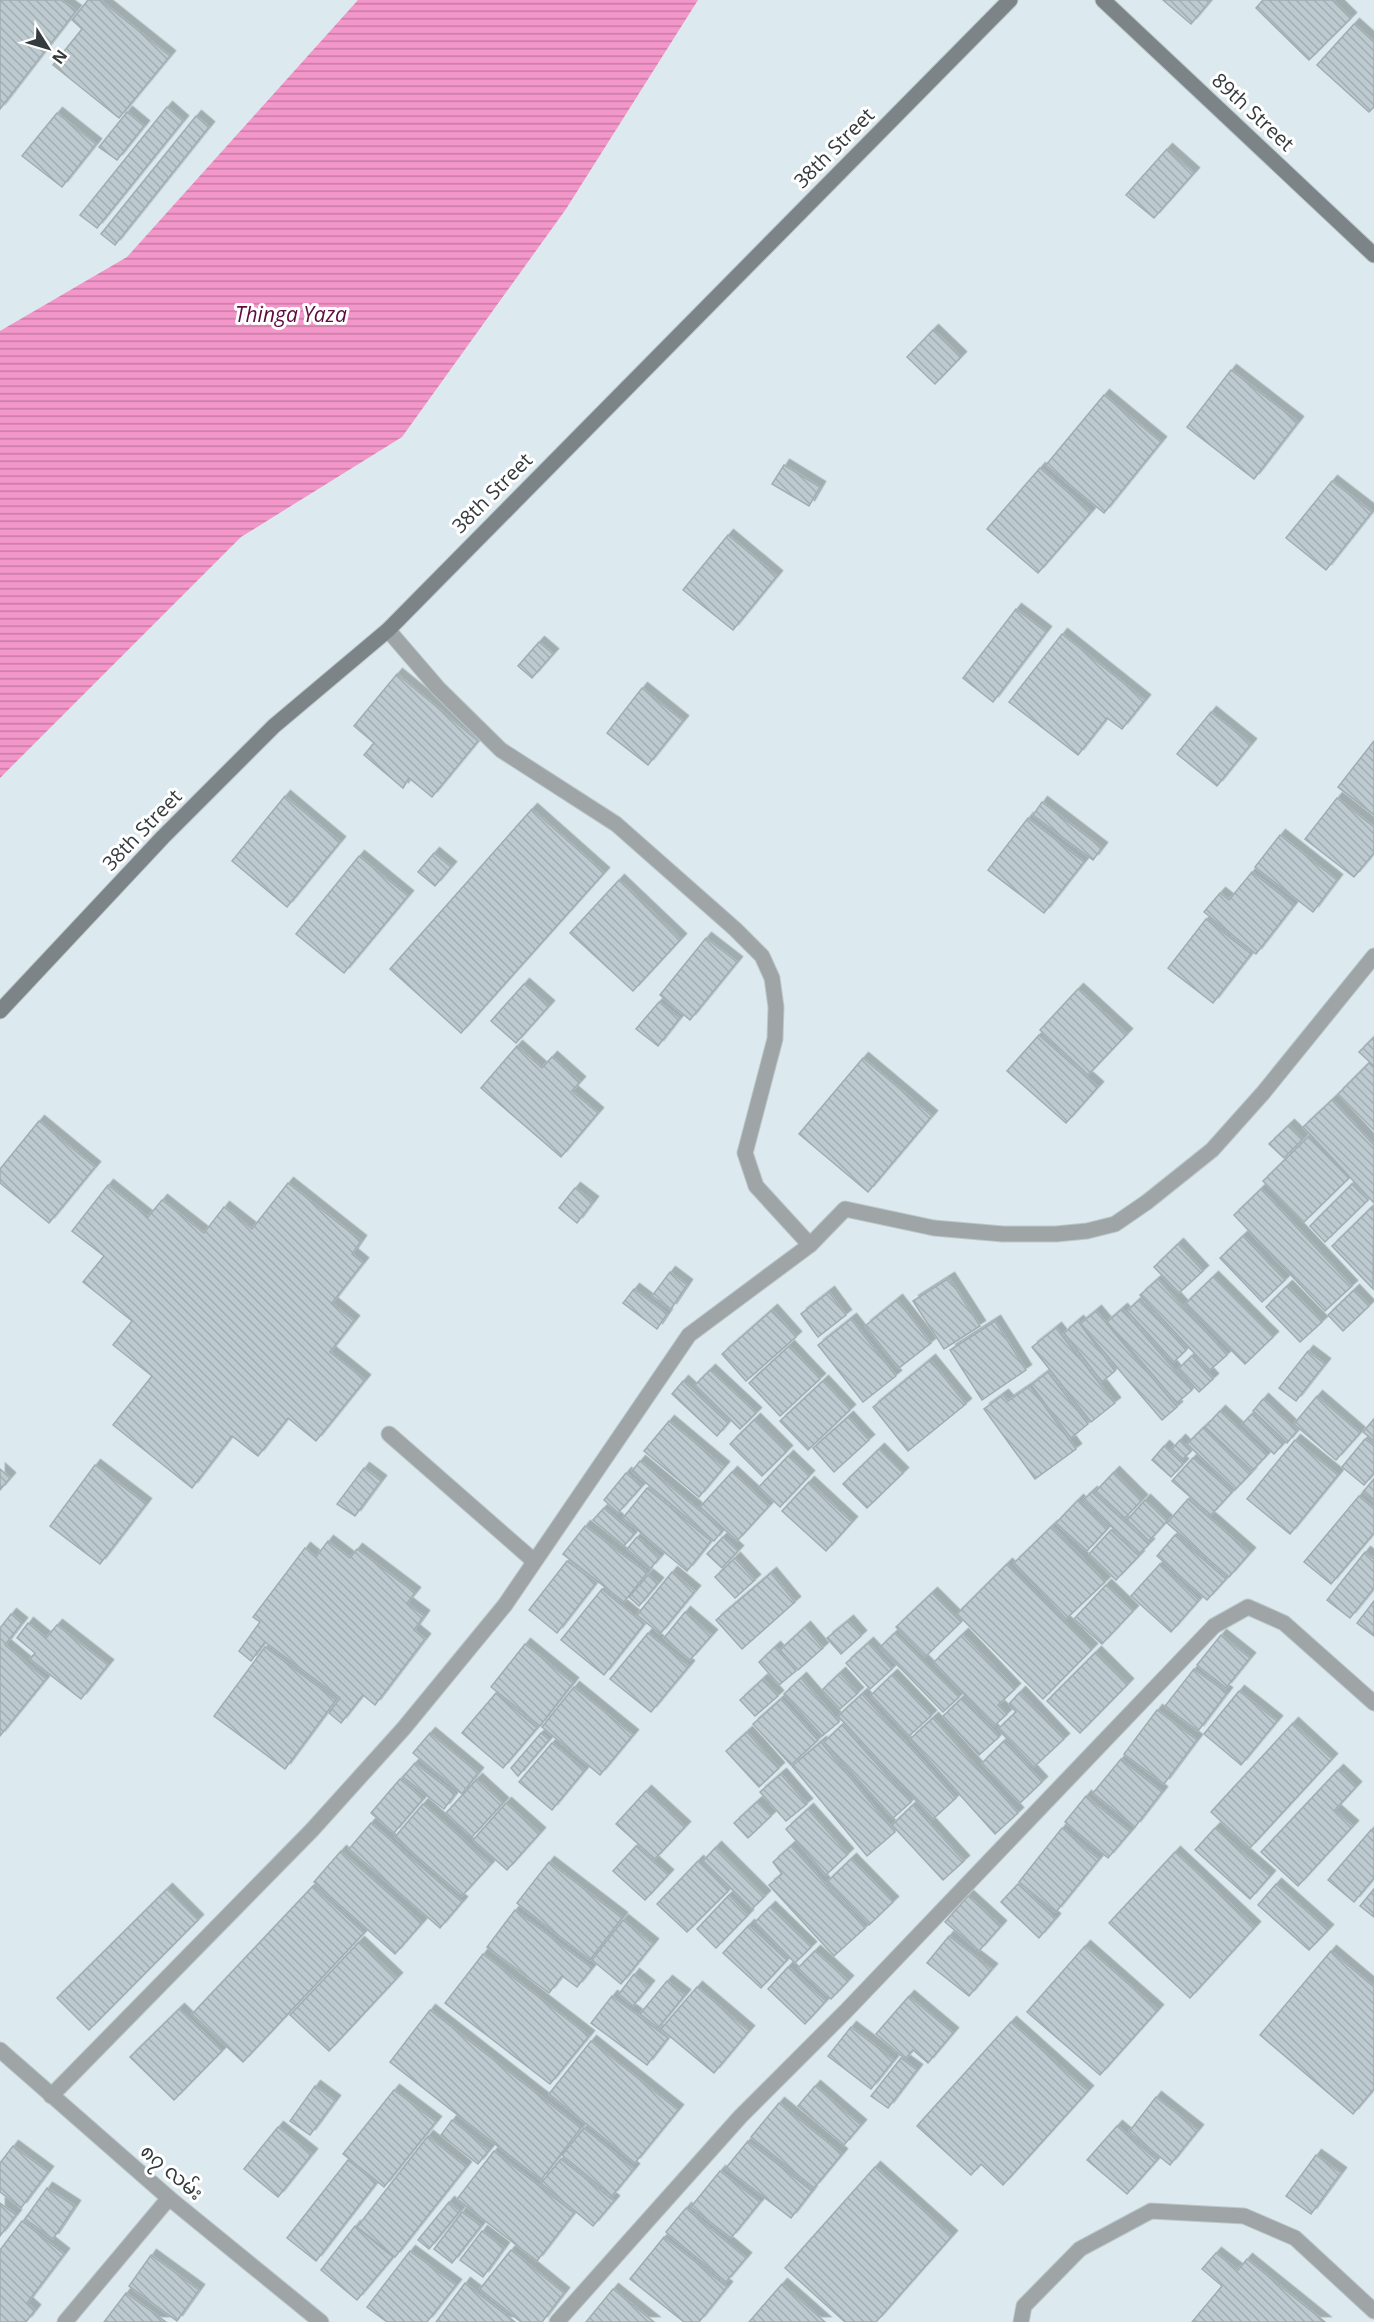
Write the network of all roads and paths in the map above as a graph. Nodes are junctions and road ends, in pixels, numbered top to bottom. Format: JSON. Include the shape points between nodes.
{"nodes":[{"id":1,"x":1010,"y":0,"type":"edge"},
{"id":2,"x":1103,"y":0,"type":"edge"},
{"id":3,"x":1374,"y":255,"type":"edge"},
{"id":4,"x":388,"y":630,"type":"junction"},
{"id":5,"x":1374,"y":956,"type":"edge"},
{"id":6,"x":0,"y":1011,"type":"edge"},
{"id":7,"x":810,"y":1245,"type":"junction"},
{"id":8,"x":390,"y":1434,"type":"dead end"},
{"id":9,"x":534,"y":1561,"type":"junction"},
{"id":10,"x":1374,"y":1703,"type":"edge"},
{"id":11,"x":0,"y":2050,"type":"edge"},
{"id":12,"x":51,"y":2096,"type":"junction"},
{"id":13,"x":169,"y":2198,"type":"junction"},
{"id":14,"x":1374,"y":2311,"type":"edge"},
{"id":15,"x":64,"y":2322,"type":"edge"},
{"id":16,"x":321,"y":2322,"type":"edge"},
{"id":17,"x":557,"y":2322,"type":"edge"},
{"id":18,"x":1021,"y":2322,"type":"edge"}],
"edges":[{"from":1,"to":4,"type":"main road","name":"38th Street"},
{"from":2,"to":3,"type":"main road","name":"89th Street"},
{"from":4,"to":6,"type":"main road","name":"38th Street","via":[[274,726],[163,837]]},
{"from":4,"to":7,"type":"street","via":[[438,688],[501,750],[615,824],[762,956],[772,978],[775,1039],[745,1153],[756,1186]]},
{"from":5,"to":7,"type":"street","via":[[1212,1150],[1115,1224],[1056,1234],[1003,1234],[934,1228],[845,1209]]},
{"from":7,"to":9,"type":"street","via":[[689,1335]]},
{"from":8,"to":9,"type":"street"},
{"from":9,"to":12,"type":"street","via":[[505,1605],[411,1719],[312,1830]]},
{"from":10,"to":17,"type":"street","via":[[1284,1623],[1248,1607],[1214,1626],[846,2012],[740,2117]]},
{"from":11,"to":12,"type":"street","name":"၈၇ လမ်း"},
{"from":12,"to":13,"type":"street","name":"၈၇ လမ်း"},
{"from":13,"to":15,"type":"street"},
{"from":13,"to":16,"type":"street","name":"၈၇ လမ်း"},
{"from":14,"to":18,"type":"street","via":[[1295,2238],[1244,2216],[1151,2211],[1080,2248],[1024,2306]]}]}
